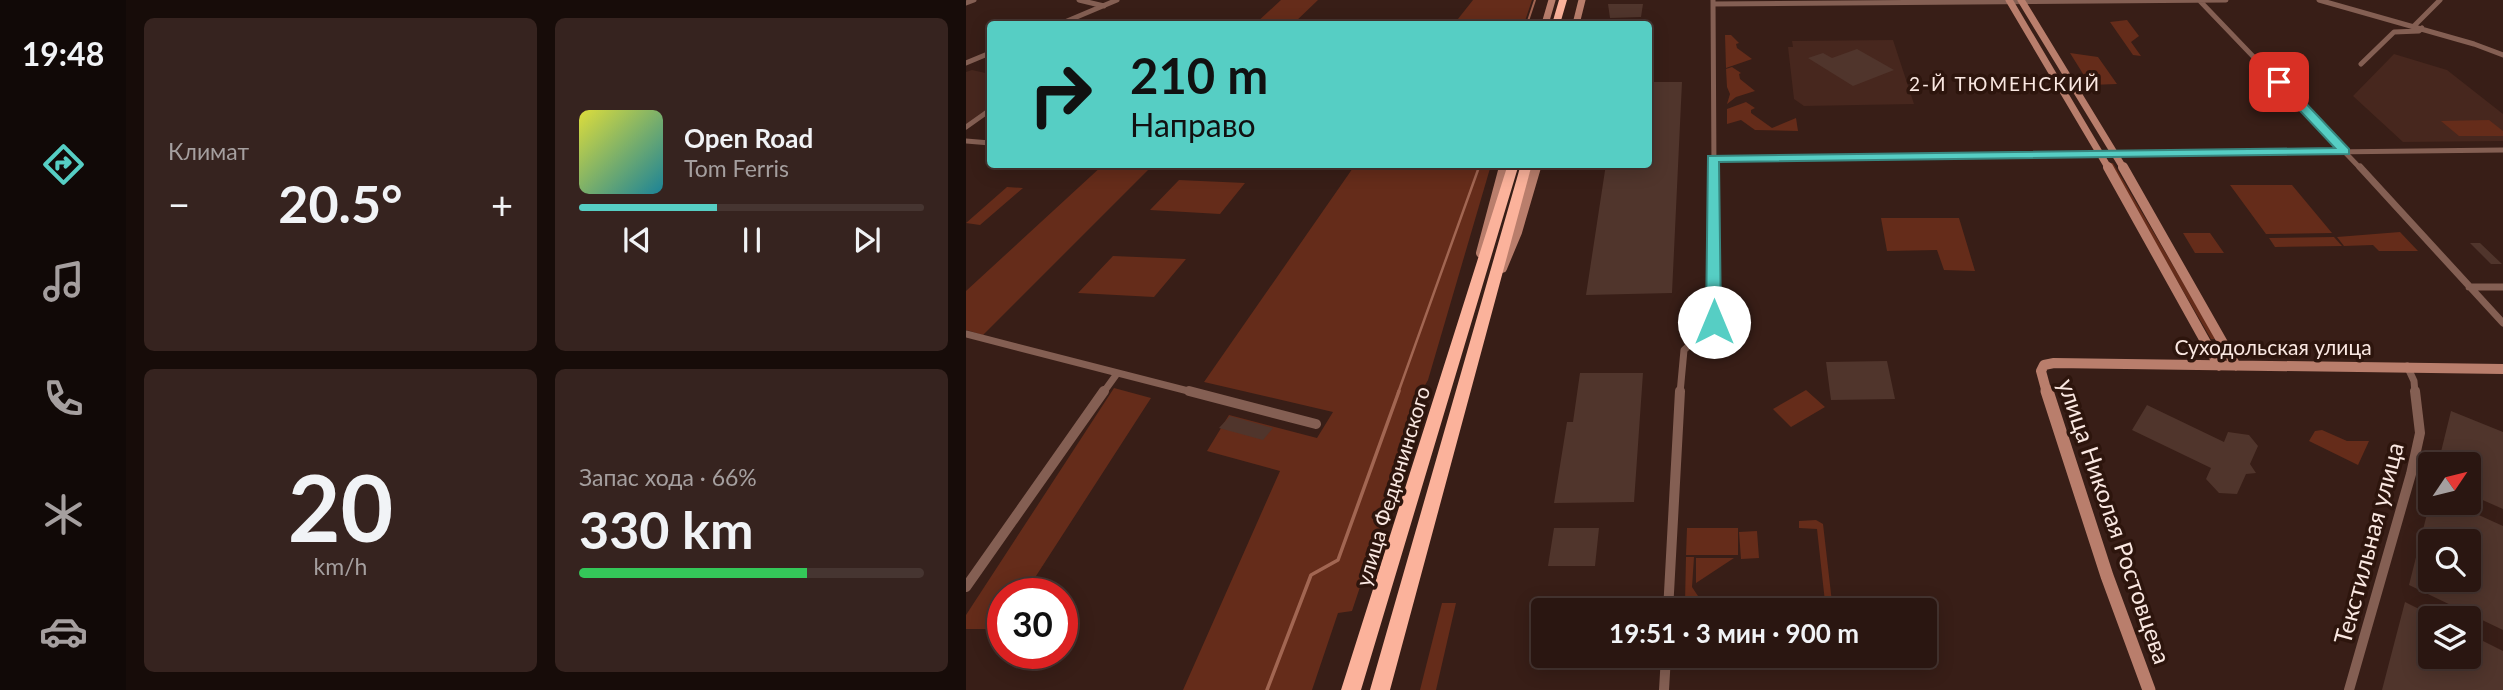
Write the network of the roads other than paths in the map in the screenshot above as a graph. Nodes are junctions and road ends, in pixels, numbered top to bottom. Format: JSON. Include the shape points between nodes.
{"nodes":[{"id":1,"x":974,"y":0,"type":"edge"},
{"id":2,"x":1079,"y":0,"type":"edge"},
{"id":3,"x":1117,"y":0,"type":"edge"},
{"id":4,"x":1552,"y":0,"type":"edge"},
{"id":5,"x":1563,"y":0,"type":"edge"},
{"id":6,"x":1572,"y":0,"type":"edge"},
{"id":7,"x":1582,"y":0,"type":"edge"},
{"id":8,"x":2199,"y":0,"type":"edge"},
{"id":9,"x":2226,"y":0,"type":"edge"},
{"id":10,"x":2319,"y":0,"type":"edge"},
{"id":11,"x":2440,"y":0,"type":"edge"},
{"id":12,"x":2010,"y":1,"type":"edge"},
{"id":13,"x":2022,"y":1,"type":"edge"},
{"id":14,"x":1713,"y":2,"type":"edge"},
{"id":15,"x":966,"y":3,"type":"edge"},
{"id":16,"x":1104,"y":6,"type":"junction"},
{"id":17,"x":1067,"y":21,"type":"edge"},
{"id":18,"x":1546,"y":21,"type":"edge"},
{"id":19,"x":1557,"y":21,"type":"edge"},
{"id":20,"x":1567,"y":21,"type":"edge"},
{"id":21,"x":1577,"y":21,"type":"edge"},
{"id":22,"x":2414,"y":26,"type":"junction"},
{"id":23,"x":2422,"y":28,"type":"junction"},
{"id":24,"x":987,"y":54,"type":"edge"},
{"id":25,"x":2503,"y":55,"type":"edge"},
{"id":26,"x":966,"y":63,"type":"edge"},
{"id":27,"x":2361,"y":64,"type":"dead end"},
{"id":28,"x":987,"y":112,"type":"edge"},
{"id":29,"x":966,"y":127,"type":"edge"},
{"id":30,"x":966,"y":141,"type":"edge"},
{"id":31,"x":987,"y":141,"type":"edge"},
{"id":32,"x":2503,"y":150,"type":"edge"},
{"id":33,"x":2345,"y":152,"type":"junction"},
{"id":34,"x":2101,"y":154,"type":"junction"},
{"id":35,"x":2115,"y":154,"type":"junction"},
{"id":36,"x":1712,"y":159,"type":"junction"},
{"id":37,"x":1504,"y":168,"type":"edge"},
{"id":38,"x":1513,"y":168,"type":"edge"},
{"id":39,"x":1526,"y":168,"type":"edge"},
{"id":40,"x":1536,"y":168,"type":"edge"},
{"id":41,"x":2469,"y":287,"type":"junction"},
{"id":42,"x":2503,"y":287,"type":"edge"},
{"id":43,"x":1492,"y":293,"type":"junction"},
{"id":44,"x":1473,"y":295,"type":"junction"},
{"id":45,"x":2503,"y":323,"type":"edge"},
{"id":46,"x":966,"y":334,"type":"edge"},
{"id":47,"x":2044,"y":365,"type":"joint"},
{"id":48,"x":2219,"y":366,"type":"junction"},
{"id":49,"x":2236,"y":366,"type":"junction"},
{"id":50,"x":2407,"y":366,"type":"junction"},
{"id":51,"x":2503,"y":369,"type":"edge"},
{"id":52,"x":1116,"y":374,"type":"junction"},
{"id":53,"x":1316,"y":424,"type":"dead end"},
{"id":54,"x":966,"y":587,"type":"edge"},
{"id":55,"x":1668,"y":598,"type":"edge"},
{"id":56,"x":1665,"y":668,"type":"edge"},
{"id":57,"x":1351,"y":690,"type":"edge"},
{"id":58,"x":1380,"y":690,"type":"edge"},
{"id":59,"x":1664,"y":690,"type":"edge"},
{"id":60,"x":2149,"y":690,"type":"edge"},
{"id":61,"x":2348,"y":690,"type":"edge"}],
"edges":[{"from":1,"to":15,"type":"street"},
{"from":2,"to":16,"type":"street"},
{"from":3,"to":16,"type":"street"},
{"from":4,"to":18,"type":"street"},
{"from":5,"to":19,"type":"highway"},
{"from":6,"to":20,"type":"highway"},
{"from":7,"to":21,"type":"street"},
{"from":8,"to":9,"type":"street"},
{"from":8,"to":13,"type":"street"},
{"from":8,"to":33,"type":"street"},
{"from":10,"to":22,"type":"street"},
{"from":11,"to":22,"type":"street"},
{"from":12,"to":13,"type":"street"},
{"from":12,"to":14,"type":"street"},
{"from":12,"to":34,"type":"street"},
{"from":13,"to":35,"type":"street"},
{"from":14,"to":36,"type":"street"},
{"from":16,"to":17,"type":"street"},
{"from":22,"to":23,"type":"street"},
{"from":23,"to":25,"type":"street"},
{"from":23,"to":27,"type":"street","via":[[2394,32]]},
{"from":24,"to":26,"type":"street"},
{"from":28,"to":29,"type":"street"},
{"from":30,"to":31,"type":"street"},
{"from":32,"to":33,"type":"street"},
{"from":33,"to":35,"type":"street"},
{"from":33,"to":41,"type":"street"},
{"from":34,"to":35,"type":"street"},
{"from":34,"to":36,"type":"street"},
{"from":34,"to":48,"type":"street"},
{"from":35,"to":49,"type":"street"},
{"from":36,"to":55,"type":"street","via":[[1714,336],[1691,342],[1682,355]]},
{"from":37,"to":44,"type":"street","name":"улица Федюнинского"},
{"from":38,"to":44,"type":"highway","name":"улица Федюнинского"},
{"from":39,"to":43,"type":"highway","name":"улица Федюнинского"},
{"from":40,"to":43,"type":"street","name":"улица Федюнинского"},
{"from":41,"to":42,"type":"street"},
{"from":41,"to":45,"type":"street"},
{"from":43,"to":58,"type":"highway","name":"улица Федюнинского"},
{"from":44,"to":57,"type":"highway","name":"улица Федюнинского"},
{"from":46,"to":52,"type":"street"},
{"from":47,"to":48,"type":"street","name":"Суходольская улица"},
{"from":47,"to":60,"type":"street","name":"улица Николая Ростовцева","via":[[2044,383],[2089,526]]},
{"from":48,"to":49,"type":"street","name":"Суходольская улица"},
{"from":49,"to":50,"type":"street","name":"Суходольская улица"},
{"from":50,"to":51,"type":"street","name":"Суходольская улица"},
{"from":50,"to":61,"type":"street","name":"Текстильная улица","via":[[2414,381],[2420,433]]},
{"from":52,"to":53,"type":"street"},
{"from":52,"to":54,"type":"street"},
{"from":56,"to":59,"type":"street"}]}
